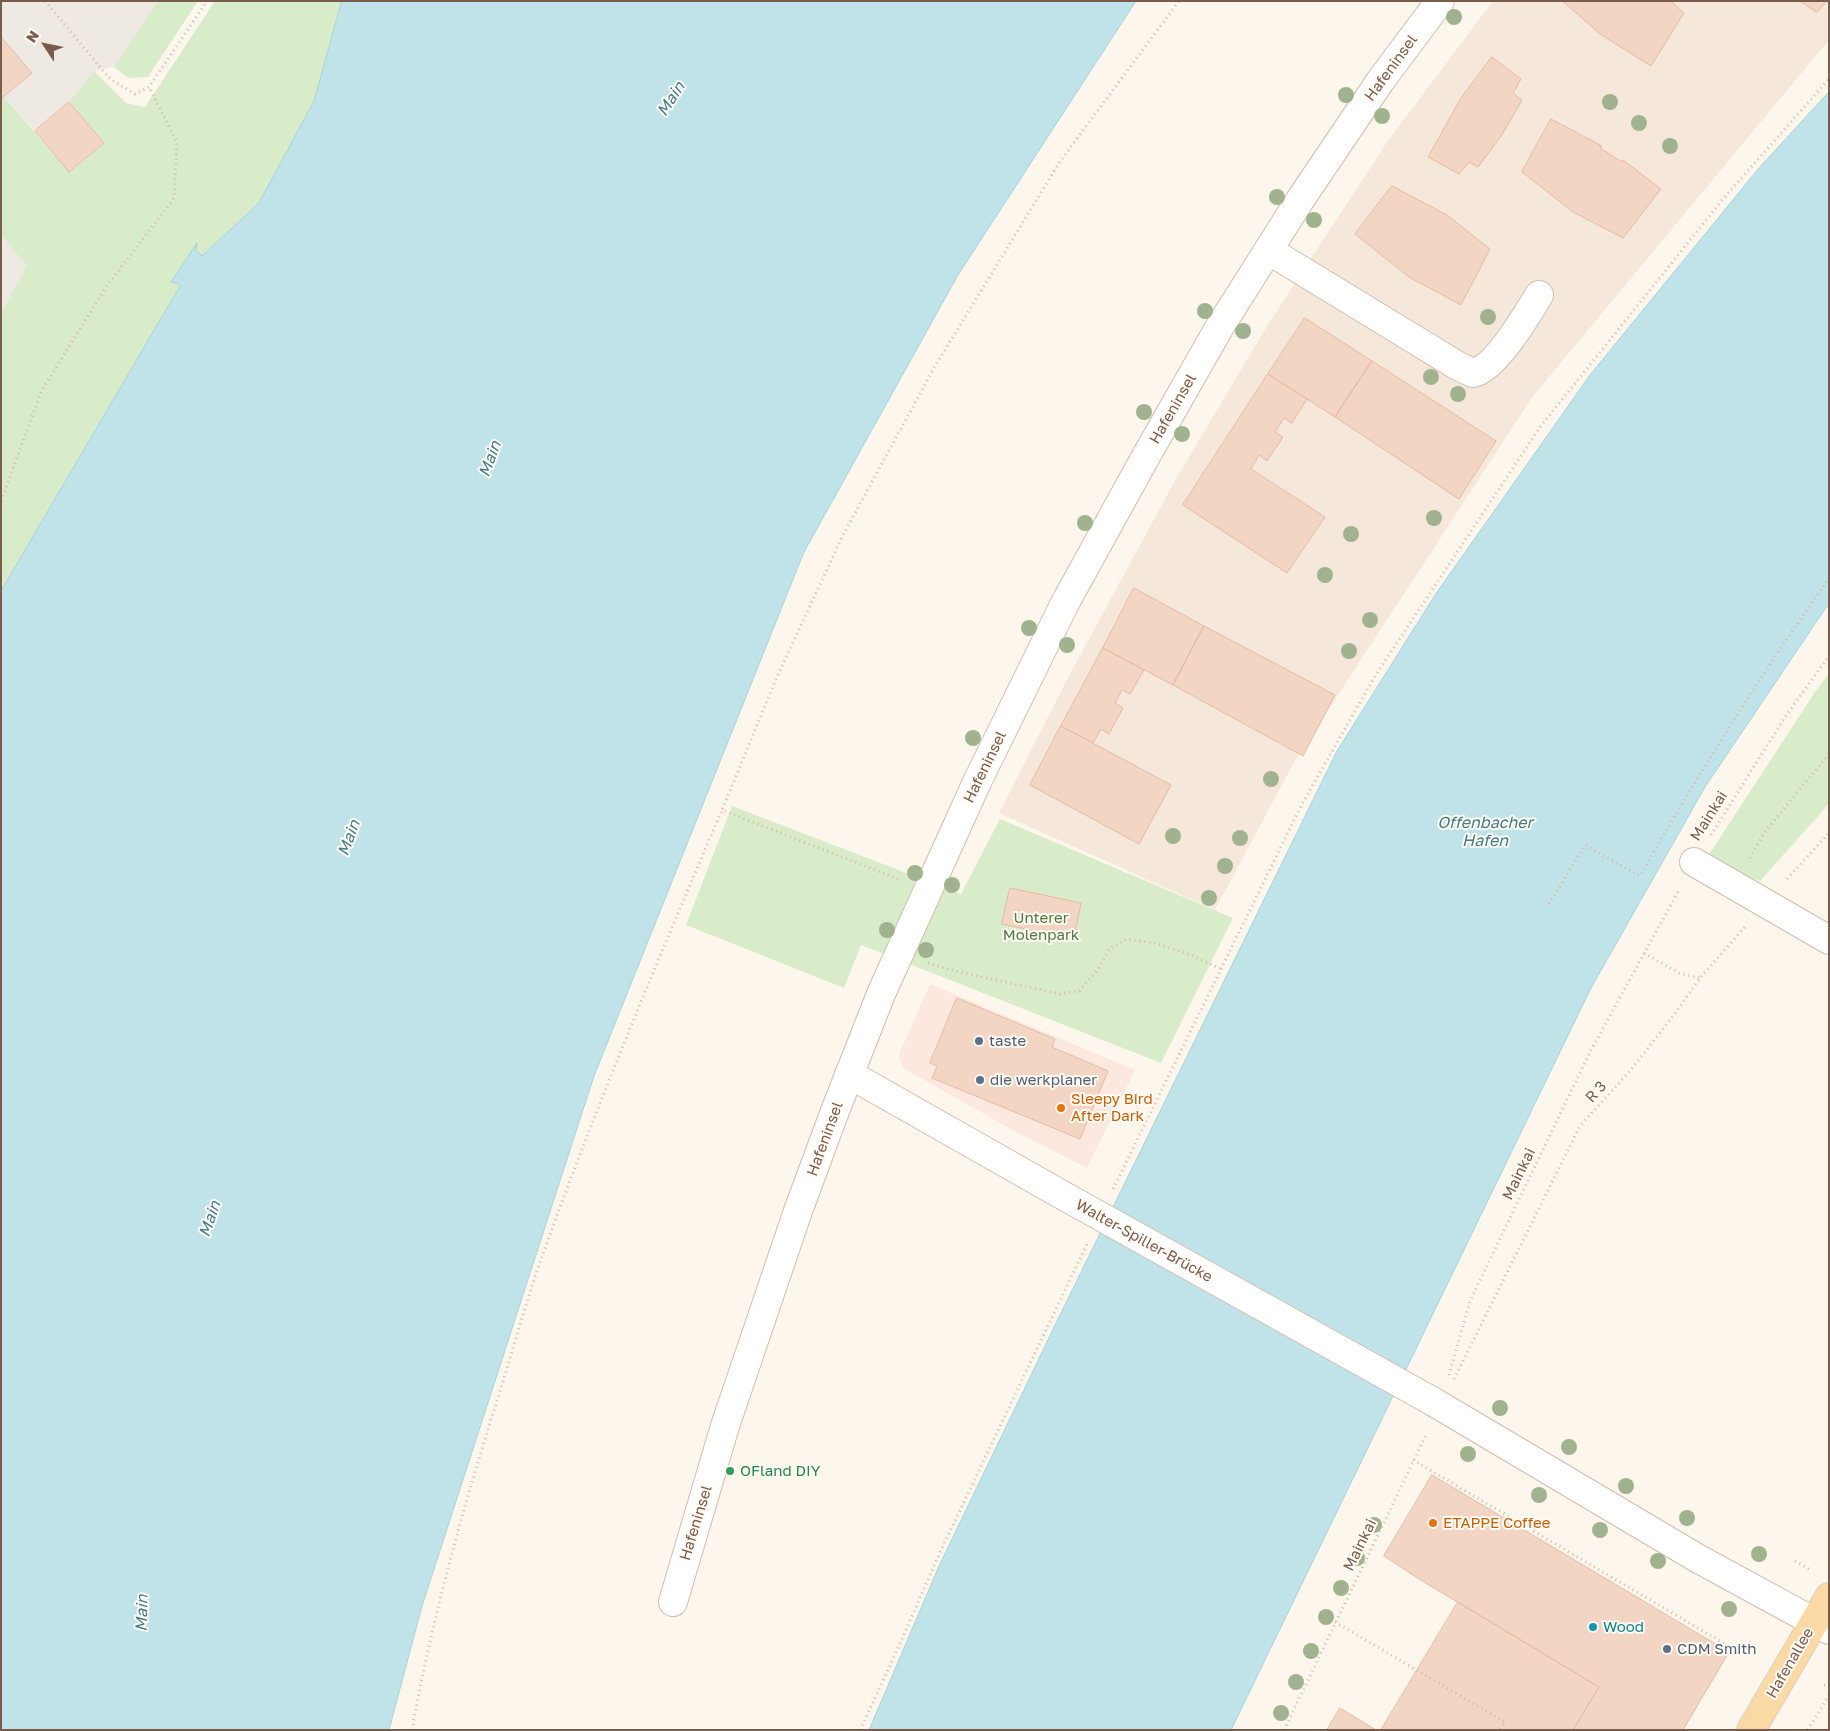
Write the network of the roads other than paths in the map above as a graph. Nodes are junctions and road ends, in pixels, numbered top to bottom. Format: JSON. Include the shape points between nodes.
{"nodes":[{"id":1,"x":1440,"y":1,"type":"edge"},
{"id":2,"x":1268,"y":250,"type":"junction"},
{"id":3,"x":1539,"y":295,"type":"dead end"},
{"id":4,"x":1694,"y":862,"type":"road end"},
{"id":5,"x":1829,"y":940,"type":"edge"},
{"id":6,"x":849,"y":1074,"type":"junction"},
{"id":7,"x":1829,"y":1597,"type":"edge"},
{"id":8,"x":672,"y":1602,"type":"dead end"},
{"id":9,"x":1822,"y":1625,"type":"edge"},
{"id":10,"x":1751,"y":1730,"type":"edge"}],
"edges":[{"from":1,"to":2,"type":"street","name":"Hafeninsel","via":[[1381,80]]},
{"from":2,"to":3,"type":"street","via":[[1473,374],[1489,364],[1508,343]]},
{"from":2,"to":6,"type":"street","name":"Hafeninsel","via":[[1219,328],[1065,603],[927,890]]},
{"from":4,"to":5,"type":"street"},
{"from":6,"to":8,"type":"street","name":"Hafeninsel","via":[[798,1211],[728,1417]]},
{"from":6,"to":9,"type":"street","name":"Walter-Spiller-Brücke","bridge":true,"via":[[1436,1404],[1697,1558]]},
{"from":7,"to":9,"type":"main road","name":"Hafenallee"},
{"from":9,"to":10,"type":"main road","name":"Hafenallee"}]}
